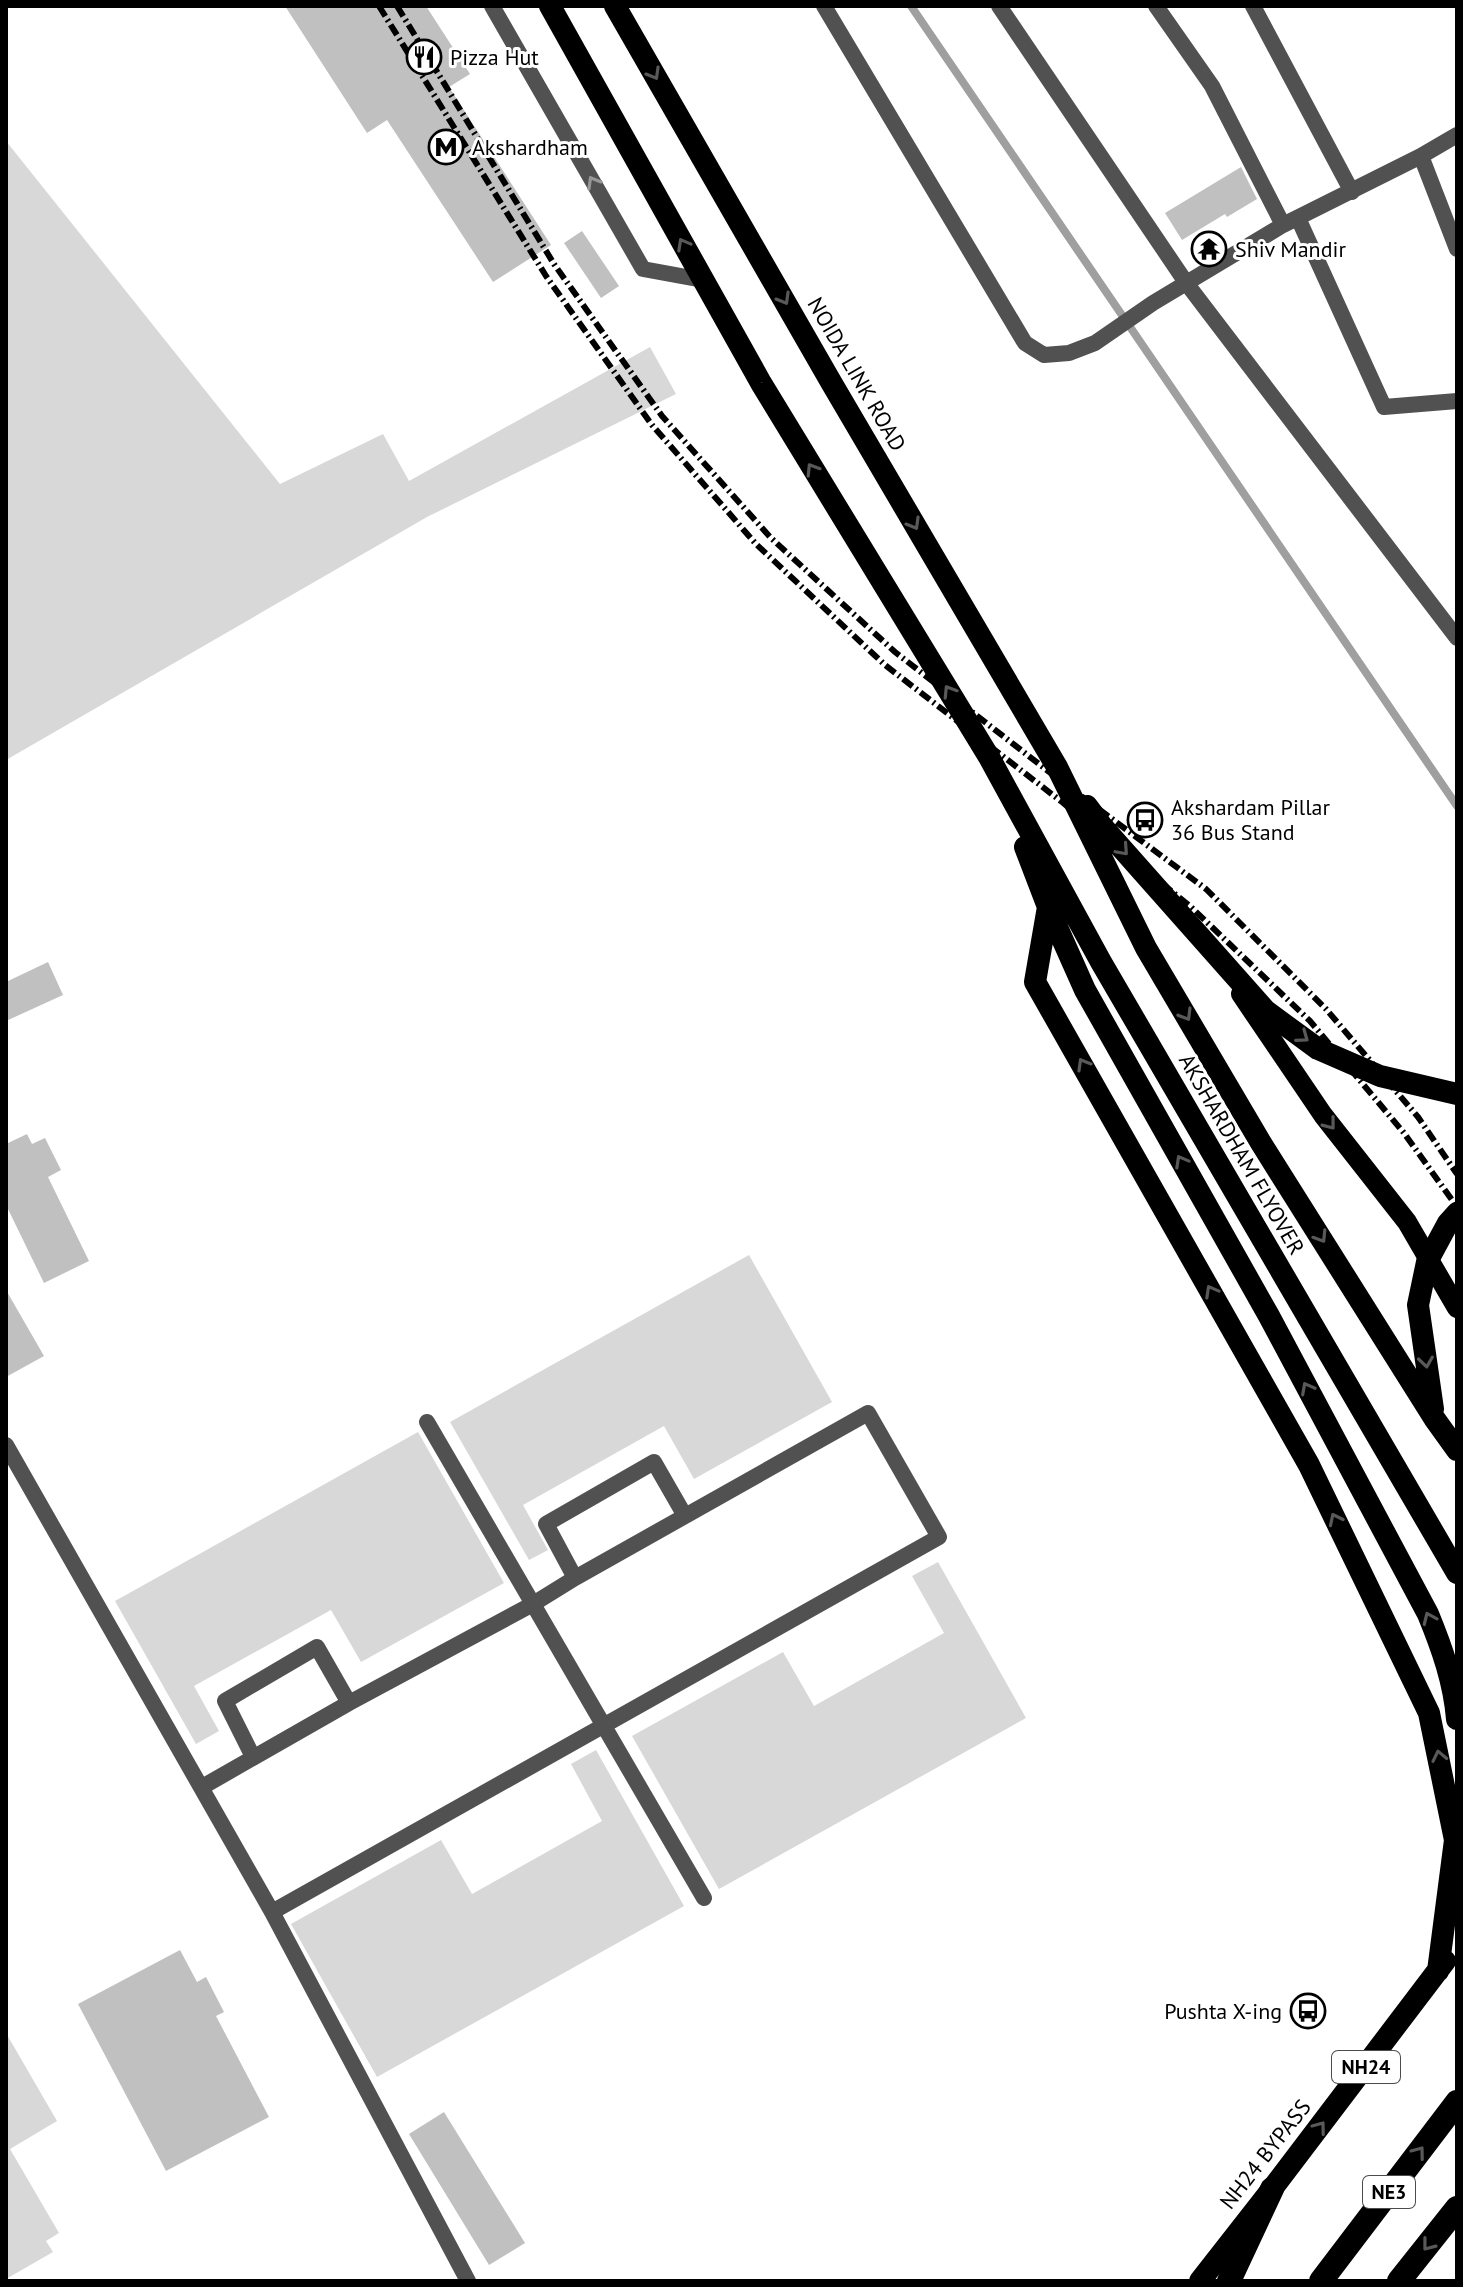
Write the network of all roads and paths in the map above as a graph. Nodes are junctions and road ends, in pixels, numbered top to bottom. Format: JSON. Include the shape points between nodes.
{"nodes":[{"id":1,"x":492,"y":6,"type":"edge"},
{"id":2,"x":550,"y":6,"type":"edge"},
{"id":3,"x":615,"y":6,"type":"edge"},
{"id":4,"x":824,"y":6,"type":"edge"},
{"id":5,"x":999,"y":6,"type":"edge"},
{"id":6,"x":1156,"y":6,"type":"edge"},
{"id":7,"x":1253,"y":6,"type":"edge"},
{"id":8,"x":1457,"y":135,"type":"edge"},
{"id":9,"x":1421,"y":156,"type":"junction"},
{"id":10,"x":1352,"y":192,"type":"junction"},
{"id":11,"x":1290,"y":222,"type":"junction"},
{"id":12,"x":1457,"y":249,"type":"edge"},
{"id":13,"x":703,"y":280,"type":"junction"},
{"id":14,"x":1187,"y":284,"type":"junction"},
{"id":15,"x":1457,"y":401,"type":"edge"},
{"id":16,"x":1455,"y":632,"type":"edge"},
{"id":17,"x":989,"y":757,"type":"junction"},
{"id":18,"x":1057,"y":767,"type":"junction"},
{"id":19,"x":1048,"y":907,"type":"junction"},
{"id":20,"x":1207,"y":944,"type":"junction"},
{"id":21,"x":1457,"y":1094,"type":"edge"},
{"id":22,"x":1457,"y":1213,"type":"edge"},
{"id":23,"x":1457,"y":1308,"type":"edge"},
{"id":24,"x":1434,"y":1418,"type":"junction"},
{"id":25,"x":427,"y":1422,"type":"dead end"},
{"id":26,"x":6,"y":1445,"type":"edge"},
{"id":27,"x":1457,"y":1450,"type":"edge"},
{"id":28,"x":685,"y":1516,"type":"junction"},
{"id":29,"x":1457,"y":1573,"type":"edge"},
{"id":30,"x":575,"y":1578,"type":"junction"},
{"id":31,"x":533,"y":1604,"type":"junction"},
{"id":32,"x":1452,"y":1665,"type":"edge"},
{"id":33,"x":349,"y":1703,"type":"junction"},
{"id":34,"x":1457,"y":1719,"type":"edge"},
{"id":35,"x":604,"y":1726,"type":"junction"},
{"id":36,"x":253,"y":1757,"type":"junction"},
{"id":37,"x":202,"y":1787,"type":"junction"},
{"id":38,"x":1457,"y":1811,"type":"edge"},
{"id":39,"x":1455,"y":1840,"type":"edge"},
{"id":40,"x":704,"y":1898,"type":"dead end"},
{"id":41,"x":272,"y":1912,"type":"junction"},
{"id":42,"x":1457,"y":1943,"type":"edge"},
{"id":43,"x":1438,"y":1971,"type":"junction"},
{"id":44,"x":1457,"y":2102,"type":"edge"},
{"id":45,"x":1272,"y":2189,"type":"junction"},
{"id":46,"x":1457,"y":2208,"type":"edge"},
{"id":47,"x":468,"y":2281,"type":"edge"},
{"id":48,"x":1200,"y":2281,"type":"edge"},
{"id":49,"x":1229,"y":2281,"type":"edge"},
{"id":50,"x":1321,"y":2281,"type":"edge"},
{"id":51,"x":1399,"y":2281,"type":"edge"}],
"edges":[{"from":13,"to":1,"type":"street","one_way":true,"via":[[643,269]]},
{"from":13,"to":2,"type":"highway","one_way":true},
{"from":3,"to":18,"type":"highway","name":"NOIDA LINK ROAD","one_way":true},
{"from":4,"to":14,"type":"street","via":[[1025,343],[1044,355],[1069,353],[1095,343]]},
{"from":5,"to":14,"type":"street"},
{"from":6,"to":11,"type":"street","via":[[1212,86]]},
{"from":7,"to":10,"type":"street"},
{"from":8,"to":9,"type":"street"},
{"from":9,"to":10,"type":"street"},
{"from":9,"to":12,"type":"street"},
{"from":10,"to":11,"type":"street"},
{"from":11,"to":14,"type":"street"},
{"from":11,"to":15,"type":"street","via":[[1384,407]]},
{"from":17,"to":13,"type":"highway","one_way":true},
{"from":14,"to":16,"type":"street"},
{"from":17,"to":19,"type":"highway"},
{"from":17,"to":29,"type":"highway","name":"AKSHARDHAM FLYOVER","via":[[1101,962]]},
{"from":18,"to":20,"type":"highway","one_way":true},
{"from":18,"to":24,"type":"highway","name":"AKSHARDHAM FLYOVER","one_way":true,"via":[[1146,948]]},
{"from":32,"to":19,"type":"highway","one_way":true,"via":[[1269,1316],[1085,990]]},
{"from":39,"to":19,"type":"highway","one_way":true,"via":[[1429,1713],[1309,1465],[1035,982]]},
{"from":20,"to":21,"type":"highway","one_way":true,"via":[[1266,1011],[1318,1049],[1380,1076]]},
{"from":20,"to":23,"type":"main road","one_way":true,"via":[[1323,1115],[1407,1222]]},
{"from":22,"to":24,"type":"highway","one_way":true,"via":[[1427,1262],[1418,1305]]},
{"from":24,"to":27,"type":"highway","name":"AKSHARDHAM FLYOVER"},
{"from":25,"to":31,"type":"street"},
{"from":26,"to":37,"type":"street"},
{"from":28,"to":30,"type":"street"},
{"from":28,"to":30,"type":"street","via":[[654,1462],[546,1524]]},
{"from":28,"to":35,"type":"street","via":[[868,1413],[939,1537]]},
{"from":30,"to":31,"type":"street"},
{"from":31,"to":33,"type":"street"},
{"from":31,"to":35,"type":"street"},
{"from":32,"to":34,"type":"highway"},
{"from":33,"to":36,"type":"street"},
{"from":33,"to":36,"type":"street","via":[[317,1647],[225,1701]]},
{"from":35,"to":40,"type":"street"},
{"from":35,"to":41,"type":"street"},
{"from":36,"to":37,"type":"street"},
{"from":37,"to":41,"type":"street"},
{"from":38,"to":39,"type":"highway"},
{"from":39,"to":43,"type":"highway"},
{"from":41,"to":47,"type":"street"},
{"from":42,"to":43,"type":"highway","name":"NH24 BYPASS","number":"NH24"},
{"from":45,"to":43,"type":"highway","name":"NH24 BYPASS","number":"NH24","one_way":true},
{"from":50,"to":44,"type":"highway","number":"NE3","one_way":true},
{"from":45,"to":48,"type":"highway","name":"NH24 BYPASS","number":"NH24"},
{"from":45,"to":49,"type":"highway"},
{"from":46,"to":51,"type":"highway","one_way":true}]}
